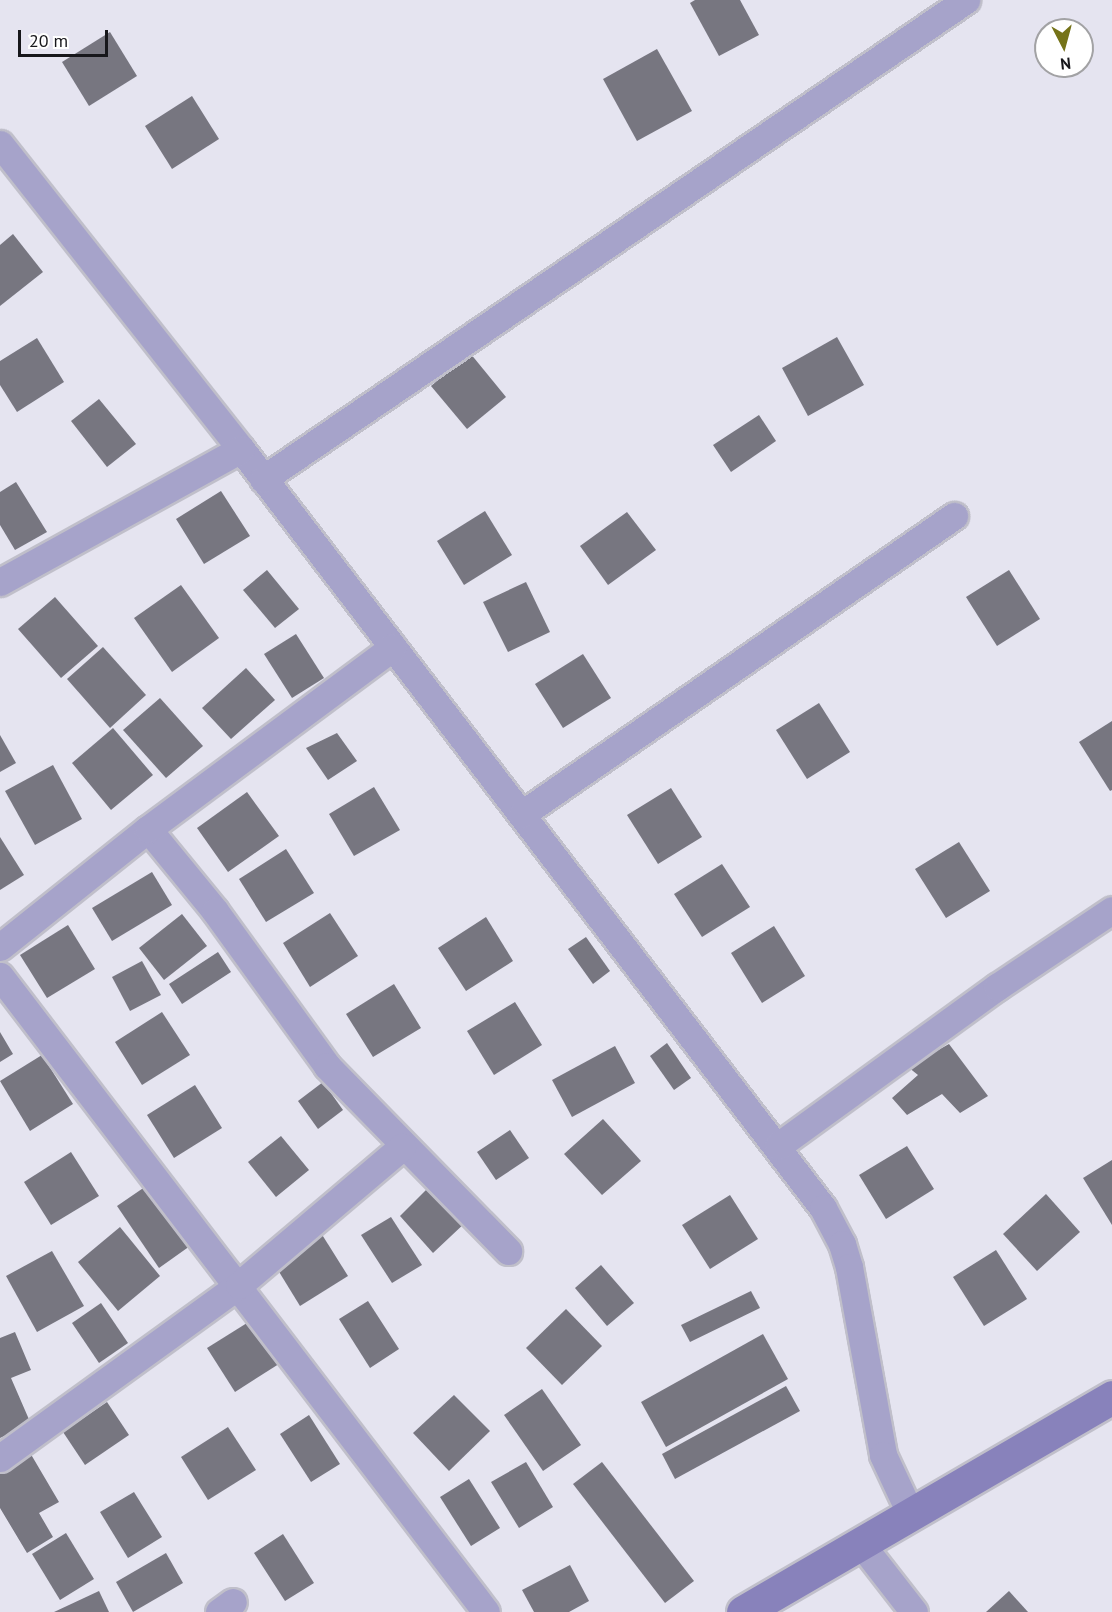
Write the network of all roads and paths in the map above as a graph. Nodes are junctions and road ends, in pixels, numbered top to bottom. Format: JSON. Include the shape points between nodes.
{"nodes":[{"id":1,"x":966,"y":0,"type":"edge"},
{"id":2,"x":0,"y":144,"type":"edge"},
{"id":3,"x":241,"y":449,"type":"junction"},
{"id":4,"x":263,"y":479,"type":"junction"},
{"id":5,"x":954,"y":516,"type":"dead end"},
{"id":6,"x":0,"y":582,"type":"edge"},
{"id":7,"x":393,"y":647,"type":"junction"},
{"id":8,"x":522,"y":814,"type":"junction"},
{"id":9,"x":148,"y":829,"type":"junction"},
{"id":10,"x":1112,"y":910,"type":"edge"},
{"id":11,"x":0,"y":947,"type":"edge"},
{"id":12,"x":0,"y":976,"type":"edge"},
{"id":13,"x":778,"y":1146,"type":"junction"},
{"id":14,"x":402,"y":1148,"type":"junction"},
{"id":15,"x":508,"y":1251,"type":"dead end"},
{"id":16,"x":239,"y":1285,"type":"junction"},
{"id":17,"x":1112,"y":1397,"type":"edge"},
{"id":18,"x":0,"y":1458,"type":"edge"},
{"id":19,"x":911,"y":1515,"type":"junction"},
{"id":20,"x":861,"y":1544,"type":"junction"},
{"id":21,"x":486,"y":1612,"type":"edge"},
{"id":22,"x":743,"y":1612,"type":"edge"},
{"id":23,"x":914,"y":1612,"type":"edge"}],
"edges":[{"from":1,"to":4,"type":"street"},
{"from":2,"to":3,"type":"street"},
{"from":3,"to":4,"type":"street"},
{"from":3,"to":6,"type":"street"},
{"from":4,"to":7,"type":"street"},
{"from":5,"to":8,"type":"street"},
{"from":7,"to":8,"type":"street"},
{"from":7,"to":9,"type":"street"},
{"from":8,"to":13,"type":"street"},
{"from":9,"to":11,"type":"street"},
{"from":9,"to":14,"type":"street","via":[[215,912],[327,1066]]},
{"from":10,"to":13,"type":"street"},
{"from":12,"to":16,"type":"street"},
{"from":13,"to":19,"type":"street","via":[[823,1208],[842,1244],[883,1455]]},
{"from":14,"to":15,"type":"street"},
{"from":14,"to":16,"type":"street"},
{"from":16,"to":18,"type":"street"},
{"from":16,"to":21,"type":"street"},
{"from":17,"to":19,"type":"street"},
{"from":19,"to":20,"type":"street"},
{"from":20,"to":22,"type":"street"},
{"from":20,"to":23,"type":"street"}]}
